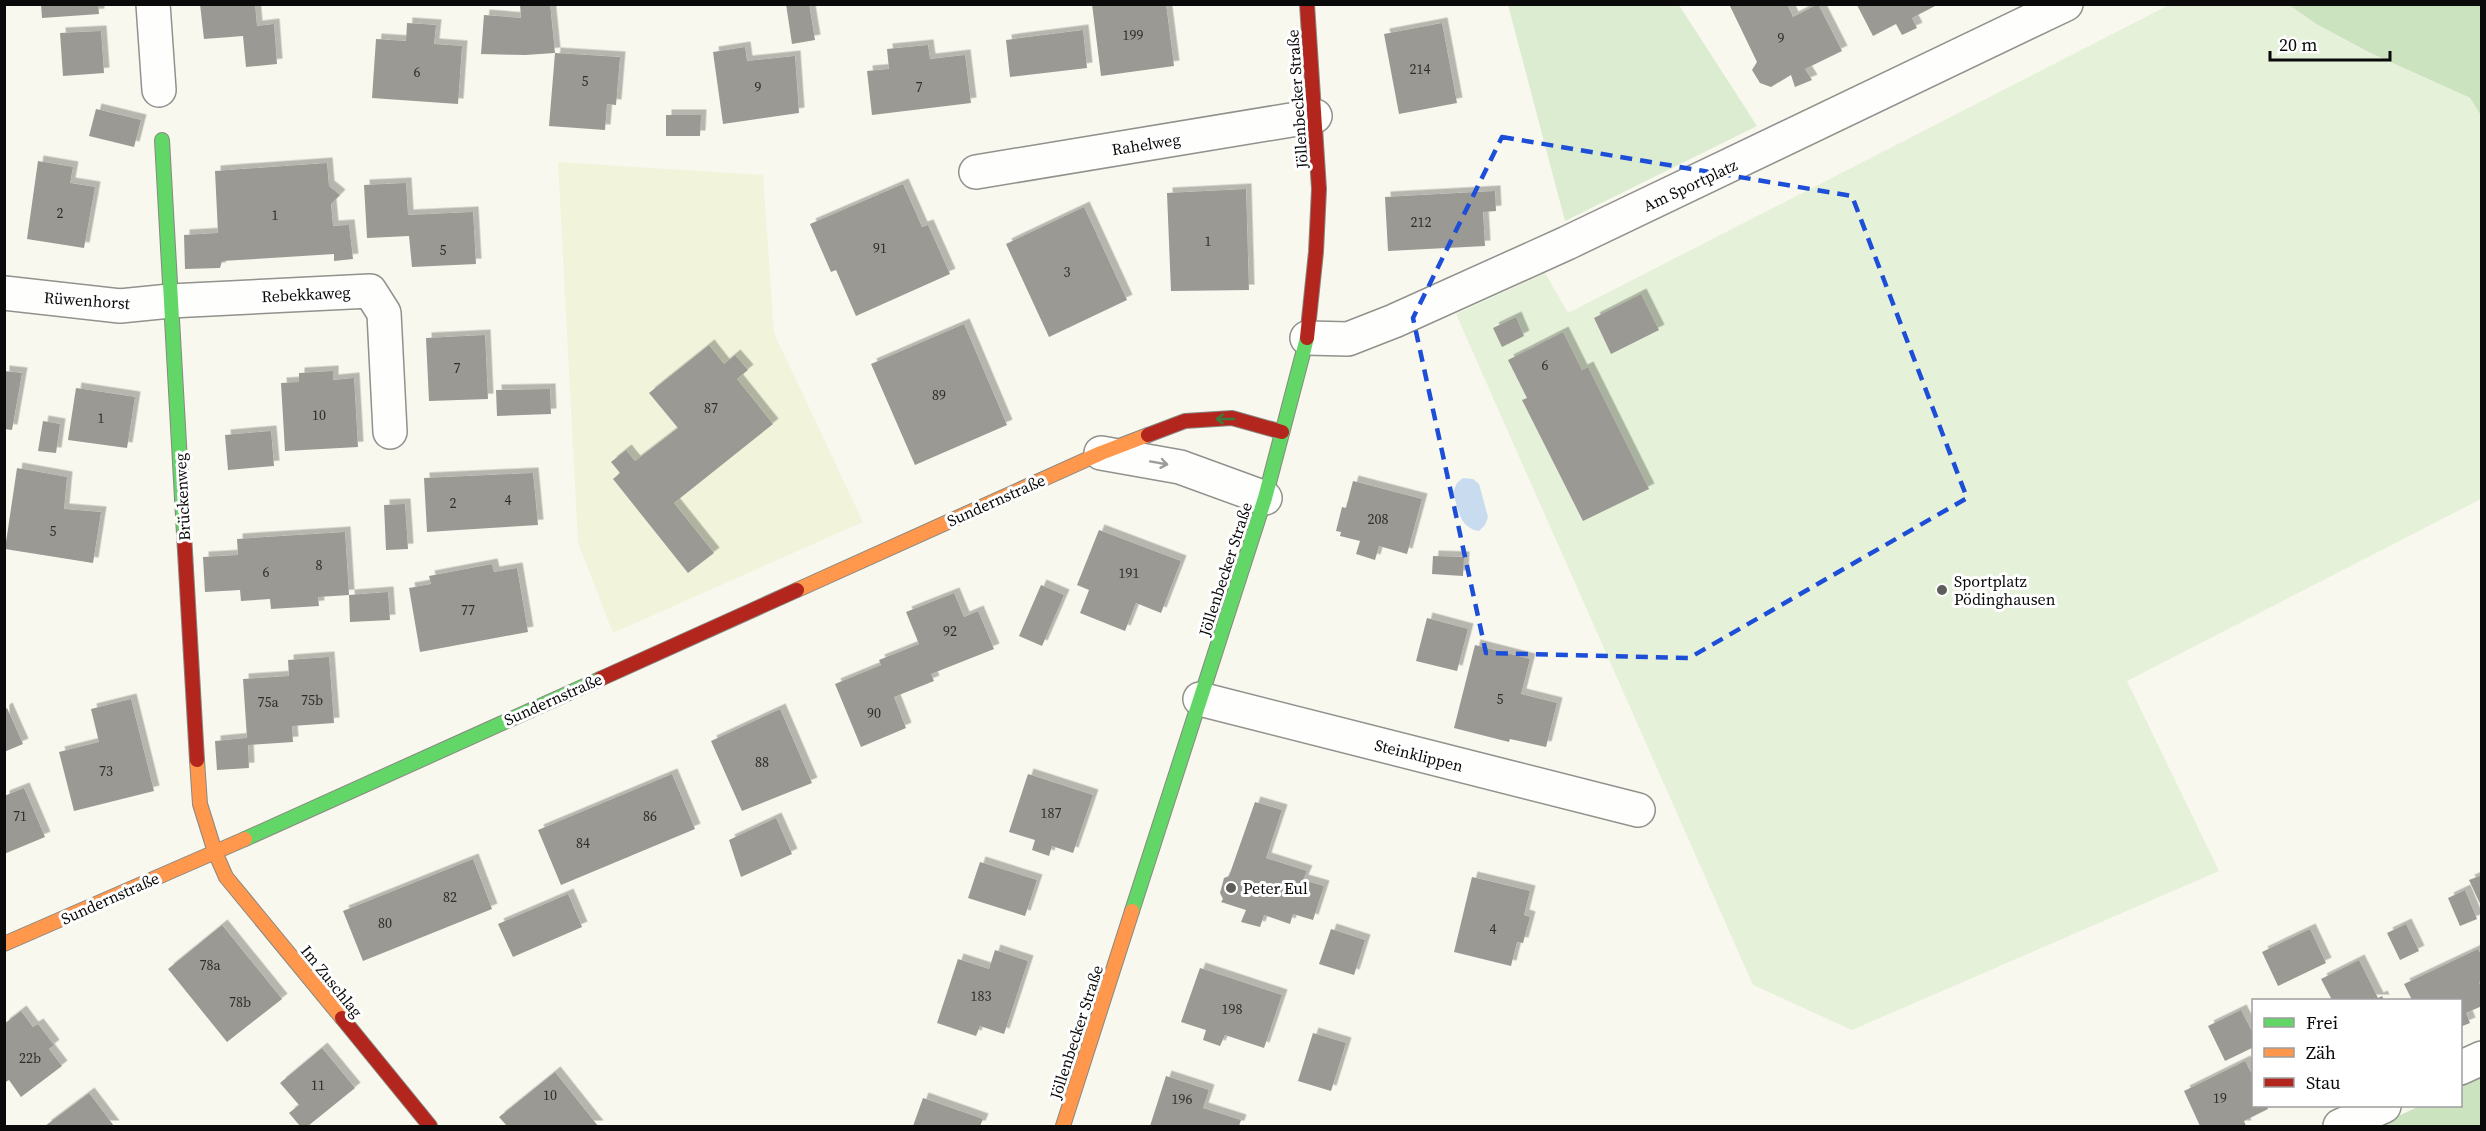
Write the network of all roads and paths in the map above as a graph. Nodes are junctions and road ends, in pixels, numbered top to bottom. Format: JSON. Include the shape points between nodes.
{"nodes":[{"id":1,"x":153,"y":4,"type":"edge"},
{"id":2,"x":1307,"y":4,"type":"edge"},
{"id":3,"x":2066,"y":4,"type":"edge"},
{"id":4,"x":159,"y":90,"type":"dead end"},
{"id":5,"x":1316,"y":116,"type":"junction"},
{"id":6,"x":162,"y":140,"type":"dead end"},
{"id":7,"x":976,"y":172,"type":"dead end"},
{"id":8,"x":4,"y":293,"type":"edge"},
{"id":9,"x":170,"y":301,"type":"junction"},
{"id":10,"x":1307,"y":338,"type":"junction"},
{"id":11,"x":390,"y":432,"type":"dead end"},
{"id":12,"x":1282,"y":432,"type":"junction"},
{"id":13,"x":1101,"y":453,"type":"junction"},
{"id":14,"x":1264,"y":498,"type":"junction"},
{"id":15,"x":1200,"y":699,"type":"junction"},
{"id":16,"x":1638,"y":810,"type":"dead end"},
{"id":17,"x":215,"y":852,"type":"junction"},
{"id":18,"x":4,"y":944,"type":"edge"},
{"id":19,"x":2481,"y":1058,"type":"edge"},
{"id":20,"x":2462,"y":1067,"type":"edge"},
{"id":21,"x":2382,"y":1107,"type":"edge"},
{"id":22,"x":430,"y":1126,"type":"edge"},
{"id":23,"x":1063,"y":1126,"type":"edge"},
{"id":24,"x":2340,"y":1126,"type":"edge"}],
"edges":[{"from":1,"to":4,"type":"street"},
{"from":2,"to":5,"type":"street","name":"Jöllenbecker Straße"},
{"from":3,"to":10,"type":"street","name":"Am Sportplatz","via":[[1578,238],[1394,321],[1348,339]]},
{"from":5,"to":7,"type":"street","name":"Rahelweg"},
{"from":5,"to":10,"type":"street","name":"Jöllenbecker Straße","via":[[1319,189]]},
{"from":6,"to":9,"type":"street","name":"Brückenweg"},
{"from":8,"to":9,"type":"street","name":"Rüwenhorst","via":[[120,306]]},
{"from":9,"to":11,"type":"street","name":"Rebekkaweg","via":[[370,291],[384,313]]},
{"from":9,"to":17,"type":"street","name":"Brückenweg","via":[[200,804]]},
{"from":10,"to":12,"type":"street","name":"Jöllenbecker Straße"},
{"from":12,"to":13,"type":"street","name":"Sundernstraße","one_way":true,"via":[[1232,418],[1185,421]]},
{"from":12,"to":14,"type":"street","name":"Jöllenbecker Straße"},
{"from":13,"to":14,"type":"street","one_way":true,"via":[[1180,467]]},
{"from":13,"to":17,"type":"street","name":"Sundernstraße"},
{"from":14,"to":15,"type":"street","name":"Jöllenbecker Straße"},
{"from":15,"to":16,"type":"street","name":"Steinklippen"},
{"from":15,"to":23,"type":"street","name":"Jöllenbecker Straße"},
{"from":17,"to":18,"type":"street","name":"Sundernstraße"},
{"from":17,"to":22,"type":"street","name":"Im Zuschlag","via":[[226,877]]},
{"from":19,"to":20,"type":"street"},
{"from":21,"to":24,"type":"street"}]}
